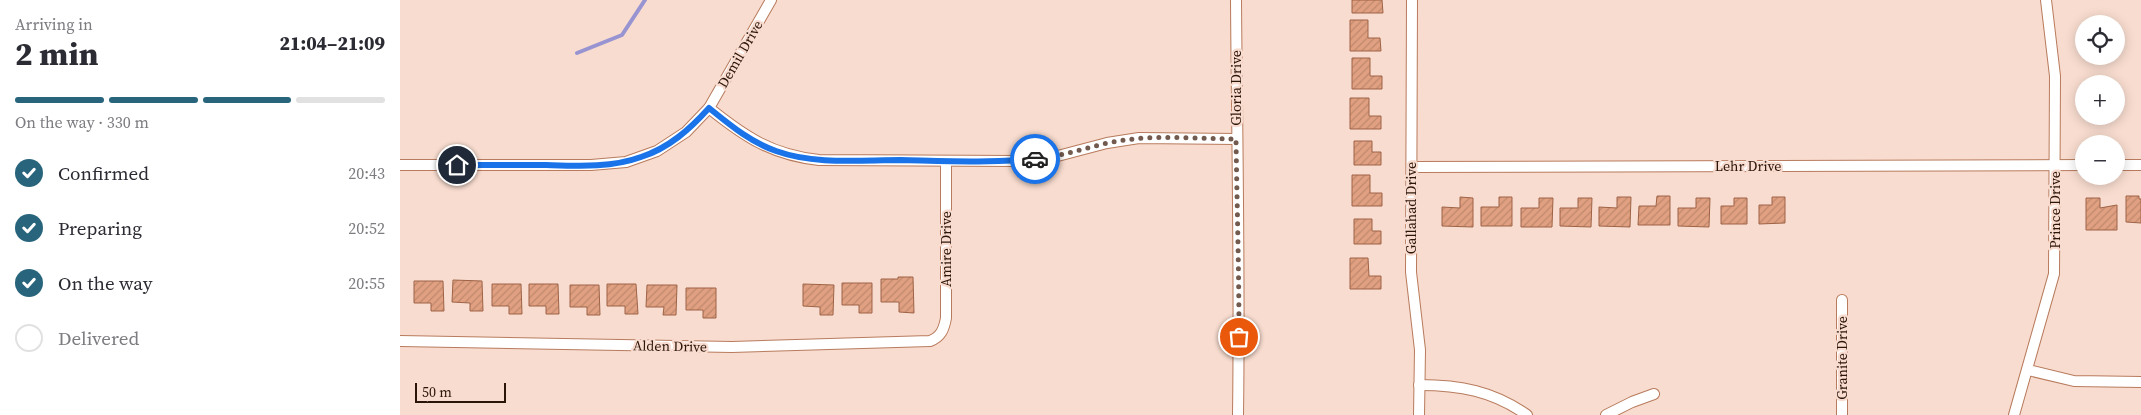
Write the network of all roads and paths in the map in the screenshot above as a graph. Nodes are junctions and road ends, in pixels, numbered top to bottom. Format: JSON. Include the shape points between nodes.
{"nodes":[{"id":1,"x":771,"y":0,"type":"edge"},
{"id":2,"x":1236,"y":0,"type":"edge"},
{"id":3,"x":1412,"y":0,"type":"edge"},
{"id":4,"x":2046,"y":0,"type":"edge"},
{"id":5,"x":709,"y":108,"type":"junction"},
{"id":6,"x":1236,"y":139,"type":"junction"},
{"id":7,"x":946,"y":161,"type":"junction"},
{"id":8,"x":400,"y":165,"type":"edge"},
{"id":9,"x":2056,"y":165,"type":"junction"},
{"id":10,"x":2075,"y":165,"type":"edge"},
{"id":11,"x":2125,"y":165,"type":"edge"},
{"id":12,"x":2141,"y":165,"type":"edge"},
{"id":13,"x":1412,"y":167,"type":"junction"},
{"id":14,"x":1842,"y":300,"type":"dead end"},
{"id":15,"x":939,"y":336,"type":"joint"},
{"id":16,"x":400,"y":341,"type":"edge"},
{"id":17,"x":2028,"y":370,"type":"junction"},
{"id":18,"x":2141,"y":382,"type":"edge"},
{"id":19,"x":1419,"y":385,"type":"junction"},
{"id":20,"x":1654,"y":394,"type":"dead end"},
{"id":21,"x":1238,"y":415,"type":"edge"},
{"id":22,"x":1419,"y":415,"type":"edge"},
{"id":23,"x":1526,"y":415,"type":"edge"},
{"id":24,"x":1606,"y":415,"type":"edge"},
{"id":25,"x":1842,"y":415,"type":"edge"},
{"id":26,"x":2014,"y":415,"type":"edge"}],
"edges":[{"from":1,"to":5,"type":"street","name":"Demil Drive"},
{"from":2,"to":6,"type":"street","name":"Gloria Drive"},
{"from":3,"to":13,"type":"street","name":"Gallahad Drive"},
{"from":4,"to":9,"type":"street","name":"Prince Drive","via":[[2055,76]]},
{"from":5,"to":7,"type":"street","via":[[746,137],[792,156],[819,160]]},
{"from":5,"to":8,"type":"street","name":"Demil Drive","via":[[672,142],[626,162],[591,165]]},
{"from":6,"to":7,"type":"street","via":[[1139,138],[1050,158]]},
{"from":6,"to":21,"type":"street","name":"Gloria Drive","via":[[1240,259]]},
{"from":7,"to":15,"type":"street","name":"Amire Drive","via":[[946,318]]},
{"from":9,"to":10,"type":"street","name":"Lehr Drive"},
{"from":9,"to":13,"type":"street","name":"Lehr Drive"},
{"from":9,"to":17,"type":"street","name":"Prince Drive","via":[[2054,274]]},
{"from":11,"to":12,"type":"street"},
{"from":13,"to":19,"type":"street","name":"Gallahad Drive","via":[[1411,272],[1419,336]]},
{"from":14,"to":25,"type":"street","name":"Granite Drive"},
{"from":15,"to":16,"type":"street","name":"Alden Drive","via":[[921,342],[732,347]]},
{"from":17,"to":18,"type":"street","via":[[2074,381]]},
{"from":17,"to":26,"type":"street","name":"Prince Drive"},
{"from":19,"to":22,"type":"street","name":"Gallahad Drive"},
{"from":19,"to":23,"type":"street","via":[[1448,385],[1476,390],[1502,400]]},
{"from":20,"to":24,"type":"street"}]}
